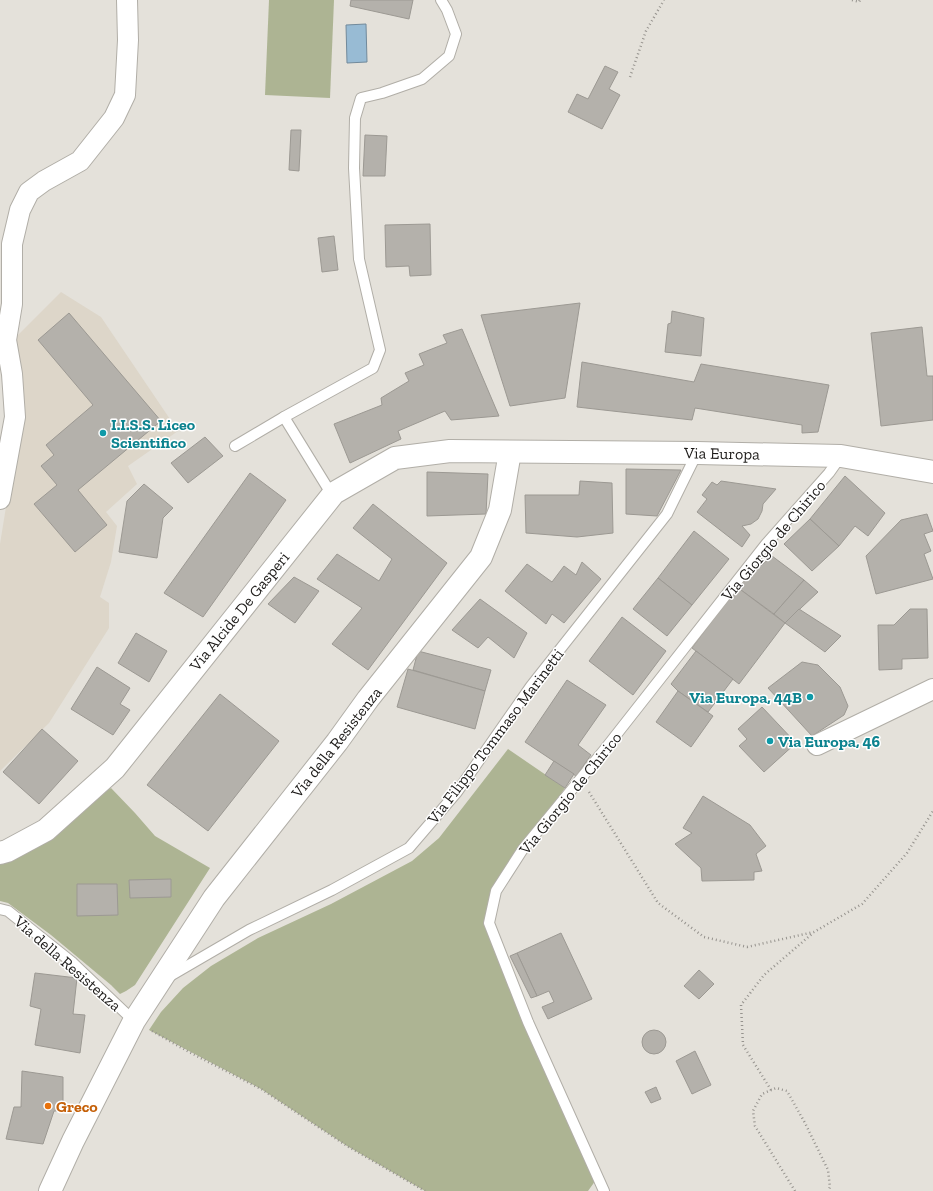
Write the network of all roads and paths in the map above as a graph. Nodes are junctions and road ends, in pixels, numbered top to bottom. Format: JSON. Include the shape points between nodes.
{"nodes":[{"id":1,"x":127,"y":0,"type":"edge"},
{"id":2,"x":441,"y":0,"type":"edge"},
{"id":3,"x":664,"y":0,"type":"edge"},
{"id":4,"x":852,"y":0,"type":"edge"},
{"id":5,"x":860,"y":0,"type":"edge"},
{"id":6,"x":630,"y":77,"type":"dead end"},
{"id":7,"x":284,"y":417,"type":"junction"},
{"id":8,"x":235,"y":446,"type":"dead end"},
{"id":9,"x":510,"y":452,"type":"junction"},
{"id":10,"x":697,"y":453,"type":"junction"},
{"id":11,"x":842,"y":456,"type":"junction"},
{"id":12,"x":933,"y":472,"type":"edge"},
{"id":13,"x":332,"y":496,"type":"junction"},
{"id":14,"x":0,"y":499,"type":"edge"},
{"id":15,"x":933,"y":689,"type":"edge"},
{"id":16,"x":817,"y":745,"type":"dead end"},
{"id":17,"x":581,"y":779,"type":"junction"},
{"id":18,"x":933,"y":811,"type":"edge"},
{"id":19,"x":2,"y":851,"type":"edge"},
{"id":20,"x":0,"y":909,"type":"edge"},
{"id":21,"x":814,"y":932,"type":"junction"},
{"id":22,"x":161,"y":980,"type":"junction"},
{"id":23,"x":134,"y":1021,"type":"junction"},
{"id":24,"x":771,"y":1090,"type":"junction"},
{"id":25,"x":50,"y":1191,"type":"edge"},
{"id":26,"x":425,"y":1191,"type":"edge"},
{"id":27,"x":604,"y":1191,"type":"edge"},
{"id":28,"x":795,"y":1191,"type":"edge"},
{"id":29,"x":828,"y":1191,"type":"edge"}],
"edges":[{"from":1,"to":14,"type":"street","via":[[125,95],[114,118],[80,161],[29,192],[20,210],[12,244],[12,304],[6,340],[12,374],[15,417]]},
{"from":2,"to":7,"type":"lane","via":[[456,34],[449,56],[422,79],[361,98],[355,118],[354,168],[359,259],[380,350],[373,368]]},
{"from":3,"to":6,"type":"path","via":[[646,31]]},
{"from":4,"to":5,"type":"path"},
{"from":7,"to":8,"type":"lane"},
{"from":7,"to":13,"type":"lane"},
{"from":9,"to":10,"type":"main road","name":"Via Europa"},
{"from":9,"to":13,"type":"main road","name":"Via Alcide De Gasperi","via":[[450,451],[395,458]]},
{"from":9,"to":22,"type":"main road","name":"Via della Resistenza","via":[[500,510],[481,557],[214,898]]},
{"from":10,"to":11,"type":"main road","name":"Via Europa"},
{"from":10,"to":22,"type":"lane","name":"Via Filippo Tommaso Marinetti","via":[[667,514],[531,686],[457,792],[409,848],[332,890],[249,930]]},
{"from":11,"to":12,"type":"main road","name":"Via Europa"},
{"from":11,"to":17,"type":"lane","name":"Via Giorgio de Chirico","via":[[766,544]]},
{"from":13,"to":19,"type":"main road","name":"Via Alcide De Gasperi","via":[[115,768],[46,830]]},
{"from":15,"to":16,"type":"street"},
{"from":17,"to":21,"type":"path","via":[[658,903],[704,937],[748,947]]},
{"from":17,"to":27,"type":"lane","name":"Via Giorgio de Chirico","via":[[515,861],[496,891],[488,923],[528,1022]]},
{"from":18,"to":21,"type":"path","via":[[907,853],[862,904]]},
{"from":20,"to":23,"type":"lane","name":"Via della Resistenza","via":[[8,911],[73,963]]},
{"from":21,"to":24,"type":"path","via":[[764,975],[741,1004],[744,1045]]},
{"from":22,"to":23,"type":"main road","name":"Via della Resistenza"},
{"from":23,"to":25,"type":"main road","name":"Via della Resistenza"},
{"from":23,"to":26,"type":"path","via":[[261,1089],[347,1146]]},
{"from":24,"to":28,"type":"path","via":[[762,1094],[753,1111],[755,1126]]},
{"from":24,"to":29,"type":"path","via":[[776,1088],[787,1091],[828,1170]]}]}
